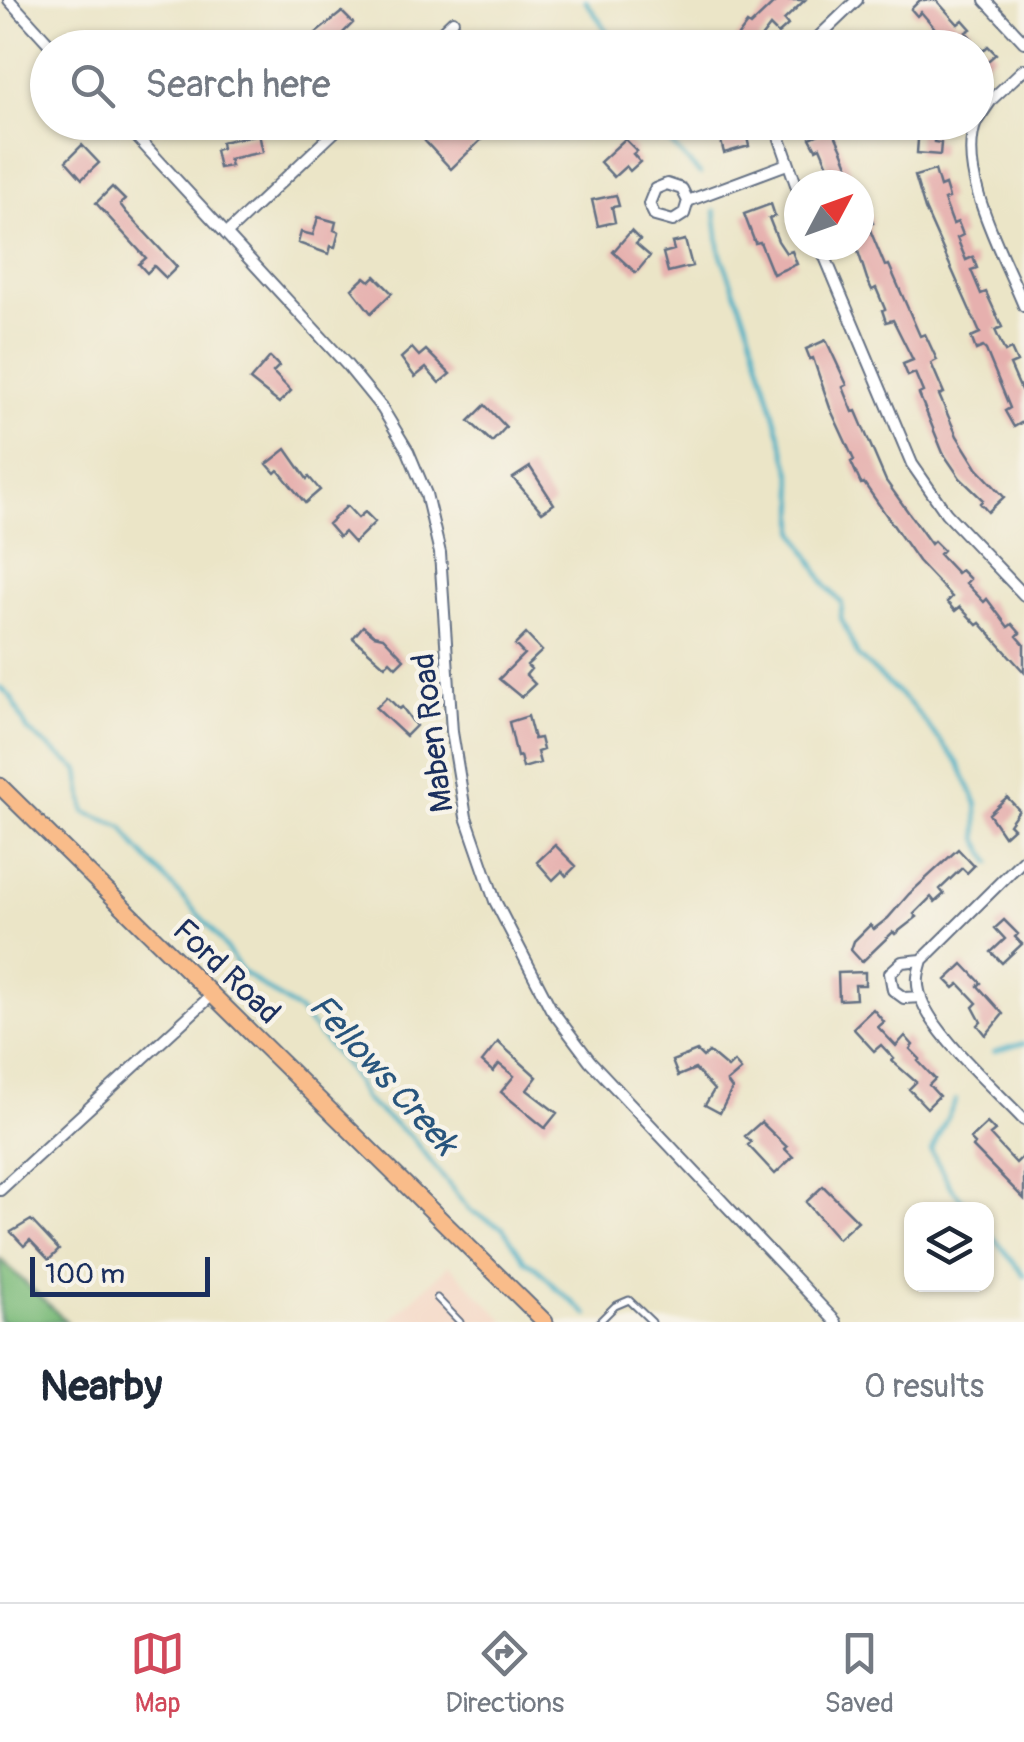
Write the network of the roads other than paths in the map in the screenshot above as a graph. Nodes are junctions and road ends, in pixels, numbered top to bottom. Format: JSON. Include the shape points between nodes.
{"nodes":[{"id":1,"x":10,"y":0,"type":"edge"},
{"id":2,"x":856,"y":0,"type":"edge"},
{"id":3,"x":985,"y":0,"type":"edge"},
{"id":4,"x":453,"y":22,"type":"dead end"},
{"id":5,"x":38,"y":30,"type":"edge"},
{"id":6,"x":444,"y":30,"type":"edge"},
{"id":7,"x":825,"y":30,"type":"edge"},
{"id":8,"x":1024,"y":42,"type":"edge"},
{"id":9,"x":1024,"y":69,"type":"edge"},
{"id":10,"x":994,"y":98,"type":"edge"},
{"id":11,"x":140,"y":140,"type":"edge"},
{"id":12,"x":326,"y":140,"type":"edge"},
{"id":13,"x":780,"y":140,"type":"edge"},
{"id":14,"x":971,"y":140,"type":"edge"},
{"id":15,"x":787,"y":164,"type":"junction"},
{"id":16,"x":789,"y":170,"type":"edge"},
{"id":17,"x":688,"y":202,"type":"dead end"},
{"id":18,"x":226,"y":234,"type":"junction"},
{"id":19,"x":826,"y":260,"type":"edge"},
{"id":20,"x":1024,"y":306,"type":"edge"},
{"id":21,"x":1024,"y":596,"type":"edge"},
{"id":22,"x":0,"y":786,"type":"edge"},
{"id":23,"x":1024,"y":859,"type":"edge"},
{"id":24,"x":922,"y":960,"type":"junction"},
{"id":25,"x":211,"y":996,"type":"junction"},
{"id":26,"x":920,"y":997,"type":"junction"},
{"id":27,"x":1024,"y":1120,"type":"edge"},
{"id":28,"x":0,"y":1190,"type":"edge"},
{"id":29,"x":437,"y":1298,"type":"dead end"},
{"id":30,"x":834,"y":1321,"type":"edge"},
{"id":31,"x":460,"y":1322,"type":"edge"},
{"id":32,"x":545,"y":1322,"type":"edge"},
{"id":33,"x":599,"y":1322,"type":"edge"},
{"id":34,"x":652,"y":1322,"type":"edge"}],
"edges":[{"from":1,"to":5,"type":"street"},
{"from":2,"to":7,"type":"street"},
{"from":3,"to":8,"type":"street"},
{"from":4,"to":6,"type":"street"},
{"from":9,"to":10,"type":"street"},
{"from":11,"to":18,"type":"street","name":"Maben Road"},
{"from":12,"to":18,"type":"street"},
{"from":13,"to":15,"type":"street"},
{"from":14,"to":20,"type":"street","via":[[971,174]]},
{"from":15,"to":16,"type":"street"},
{"from":15,"to":17,"type":"street"},
{"from":18,"to":30,"type":"street","name":"Maben Road","via":[[363,383],[419,476],[440,553],[452,732],[466,816],[494,900],[534,979],[590,1061]]},
{"from":19,"to":21,"type":"street","via":[[912,464],[946,513]]},
{"from":22,"to":25,"type":"main road","name":"Ford Road"},
{"from":23,"to":24,"type":"street"},
{"from":24,"to":26,"type":"street"},
{"from":24,"to":26,"type":"street","via":[[902,962],[890,974],[893,990]]},
{"from":25,"to":28,"type":"street"},
{"from":25,"to":32,"type":"main road","name":"Ford Road"},
{"from":26,"to":27,"type":"street","via":[[934,1024]]},
{"from":29,"to":31,"type":"lane"},
{"from":33,"to":34,"type":"lane","via":[[629,1300]]}]}
